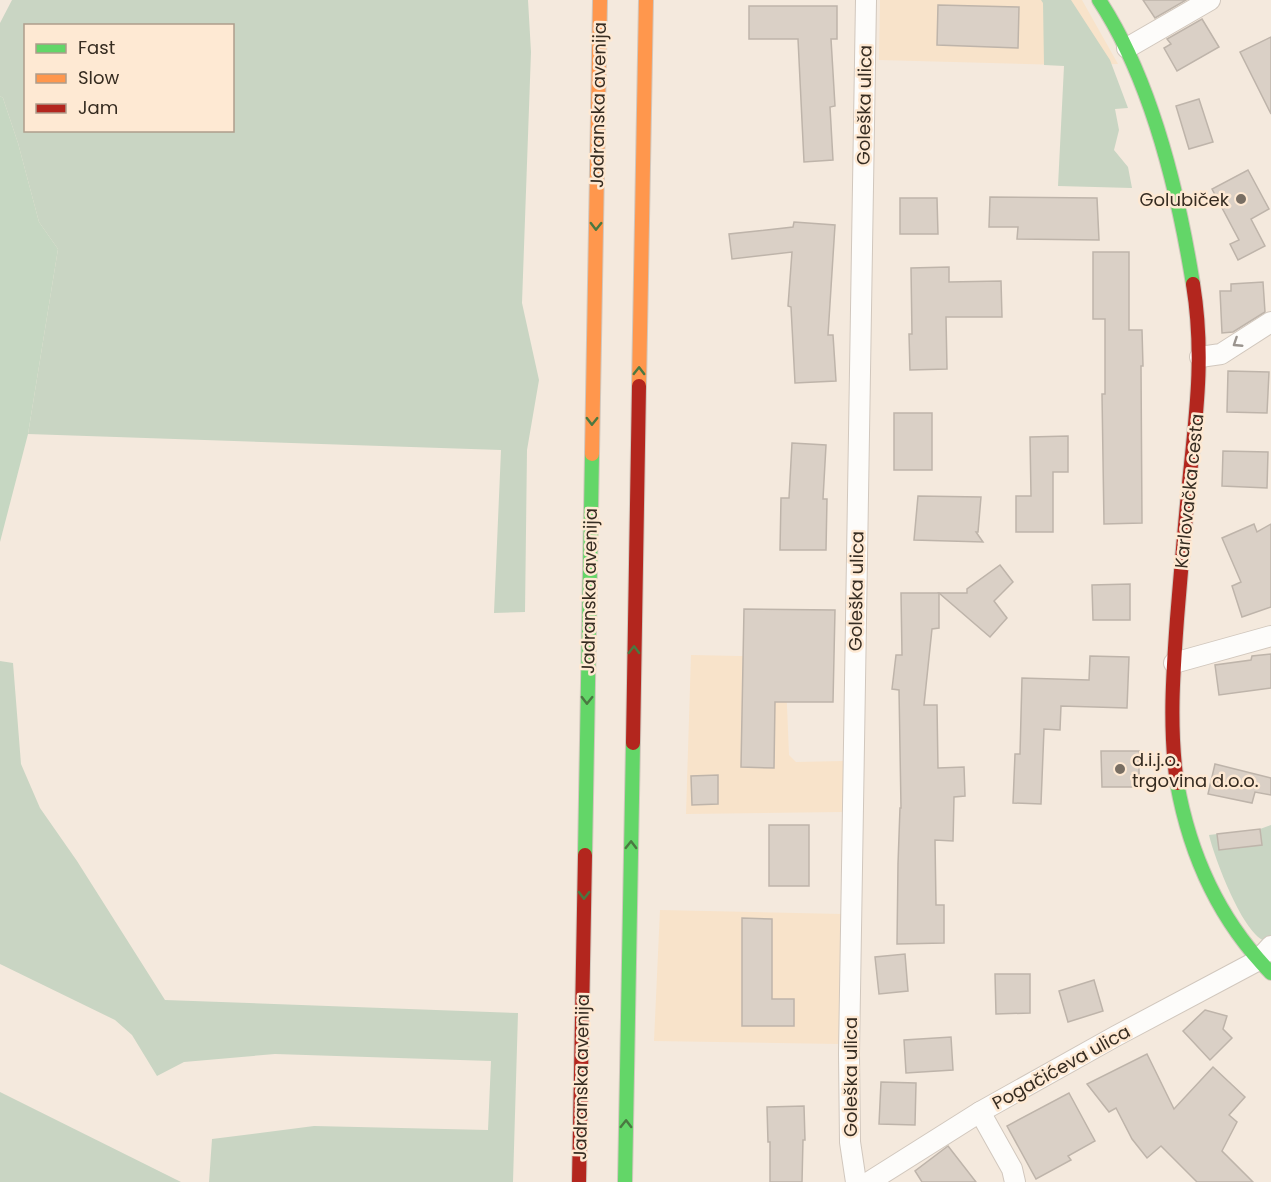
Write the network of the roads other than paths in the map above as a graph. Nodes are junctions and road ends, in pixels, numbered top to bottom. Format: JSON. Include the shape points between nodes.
{"nodes":[{"id":1,"x":600,"y":0,"type":"edge"},
{"id":2,"x":646,"y":0,"type":"edge"},
{"id":3,"x":866,"y":0,"type":"edge"},
{"id":4,"x":1099,"y":0,"type":"edge"},
{"id":5,"x":1210,"y":0,"type":"edge"},
{"id":6,"x":1127,"y":48,"type":"junction"},
{"id":7,"x":1271,"y":322,"type":"edge"},
{"id":8,"x":1200,"y":357,"type":"junction"},
{"id":9,"x":1271,"y":636,"type":"edge"},
{"id":10,"x":1174,"y":663,"type":"junction"},
{"id":11,"x":1271,"y":946,"type":"edge"},
{"id":12,"x":1264,"y":967,"type":"edge"},
{"id":13,"x":980,"y":1112,"type":"junction"},
{"id":14,"x":579,"y":1182,"type":"edge"},
{"id":15,"x":625,"y":1182,"type":"edge"},
{"id":16,"x":856,"y":1182,"type":"edge"},
{"id":17,"x":869,"y":1182,"type":"edge"},
{"id":18,"x":1016,"y":1182,"type":"edge"}],
"edges":[{"from":1,"to":14,"type":"main road","name":"Jadranska avenija","one_way":true},
{"from":15,"to":2,"type":"main road","one_way":true},
{"from":3,"to":16,"type":"street","name":"Goleška ulica","via":[[849,1054],[850,1142]]},
{"from":4,"to":6,"type":"main road","name":"Karlovačka cesta"},
{"from":5,"to":6,"type":"street"},
{"from":6,"to":8,"type":"main road","name":"Karlovačka cesta","via":[[1155,120],[1175,189],[1196,304]]},
{"from":7,"to":8,"type":"street","one_way":true,"via":[[1221,354]]},
{"from":8,"to":10,"type":"main road","name":"Karlovačka cesta"},
{"from":9,"to":10,"type":"street"},
{"from":10,"to":12,"type":"main road","name":"Karlovačka cesta","via":[[1172,721],[1177,784],[1186,823],[1214,897]]},
{"from":11,"to":12,"type":"street","name":"Pogačićeva ulica"},
{"from":12,"to":13,"type":"street","name":"Pogačićeva ulica","via":[[1116,1036]]},
{"from":13,"to":17,"type":"street","name":"Pogačićeva ulica"},
{"from":13,"to":18,"type":"street"}]}
